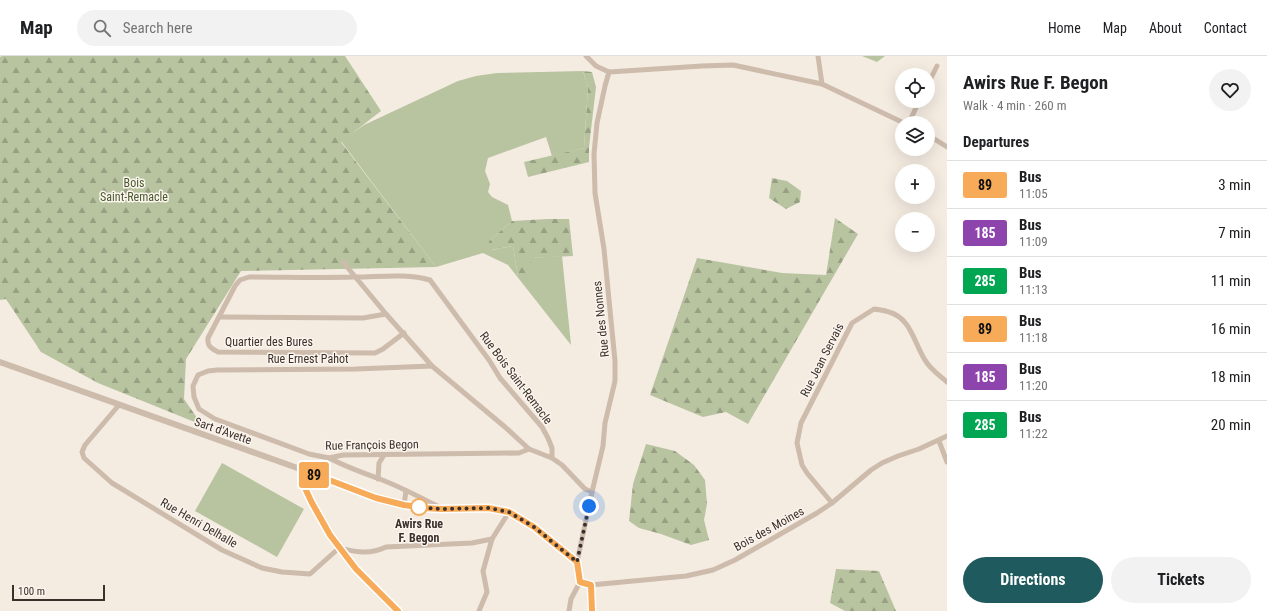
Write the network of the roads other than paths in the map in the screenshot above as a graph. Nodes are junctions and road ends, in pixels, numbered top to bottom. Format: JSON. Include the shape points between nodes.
{"nodes":[{"id":1,"x":586,"y":56,"type":"edge"},
{"id":2,"x":818,"y":56,"type":"edge"},
{"id":3,"x":937,"y":66,"type":"dead end"},
{"id":4,"x":935,"y":70,"type":"edge"},
{"id":5,"x":609,"y":72,"type":"junction"},
{"id":6,"x":822,"y":84,"type":"junction"},
{"id":7,"x":895,"y":119,"type":"edge"},
{"id":8,"x":935,"y":139,"type":"edge"},
{"id":9,"x":947,"y":147,"type":"edge"},
{"id":10,"x":343,"y":262,"type":"dead end"},
{"id":11,"x":355,"y":277,"type":"junction"},
{"id":12,"x":386,"y":314,"type":"junction"},
{"id":13,"x":219,"y":317,"type":"junction"},
{"id":14,"x":404,"y":334,"type":"junction"},
{"id":15,"x":0,"y":362,"type":"edge"},
{"id":16,"x":432,"y":366,"type":"junction"},
{"id":17,"x":947,"y":382,"type":"edge"},
{"id":18,"x":193,"y":386,"type":"joint"},
{"id":19,"x":119,"y":405,"type":"junction"},
{"id":20,"x":947,"y":436,"type":"edge"},
{"id":21,"x":939,"y":441,"type":"junction"},
{"id":22,"x":529,"y":449,"type":"junction"},
{"id":23,"x":384,"y":455,"type":"junction"},
{"id":24,"x":329,"y":458,"type":"junction"},
{"id":25,"x":552,"y":458,"type":"junction"},
{"id":26,"x":947,"y":462,"type":"edge"},
{"id":27,"x":303,"y":470,"type":"junction"},
{"id":28,"x":378,"y":479,"type":"junction"},
{"id":29,"x":406,"y":490,"type":"junction"},
{"id":30,"x":592,"y":492,"type":"junction"},
{"id":31,"x":832,"y":503,"type":"junction"},
{"id":32,"x":404,"y":505,"type":"junction"},
{"id":33,"x":442,"y":509,"type":"junction"},
{"id":34,"x":509,"y":512,"type":"junction"},
{"id":35,"x":492,"y":539,"type":"junction"},
{"id":36,"x":339,"y":548,"type":"junction"},
{"id":37,"x":577,"y":562,"type":"junction"},
{"id":38,"x":580,"y":582,"type":"junction"},
{"id":39,"x":591,"y":585,"type":"junction"},
{"id":40,"x":398,"y":611,"type":"edge"},
{"id":41,"x":479,"y":611,"type":"edge"},
{"id":42,"x":569,"y":611,"type":"edge"},
{"id":43,"x":592,"y":611,"type":"edge"}],
"edges":[{"from":1,"to":5,"type":"street","via":[[596,66]]},
{"from":2,"to":6,"type":"street"},
{"from":3,"to":4,"type":"street"},
{"from":5,"to":6,"type":"street","via":[[733,65]]},
{"from":5,"to":30,"type":"street","name":"Rue des Nonnes","via":[[597,122],[594,154],[595,193],[604,249],[615,382]]},
{"from":6,"to":7,"type":"street"},
{"from":8,"to":9,"type":"street"},
{"from":10,"to":11,"type":"street"},
{"from":11,"to":12,"type":"street"},
{"from":11,"to":13,"type":"street","via":[[249,277],[240,280],[235,286]]},
{"from":11,"to":25,"type":"street","name":"Rue Bois Saint-Remacle","via":[[398,276],[430,280],[507,387],[542,427],[552,448]]},
{"from":12,"to":13,"type":"street","name":"Quartier des Bures","via":[[363,318]]},
{"from":12,"to":14,"type":"street"},
{"from":13,"to":14,"type":"street","name":"Quartier des Bures","via":[[208,338],[210,348],[218,352],[375,352]]},
{"from":14,"to":16,"type":"street"},
{"from":15,"to":19,"type":"street","name":"Sart d'Avette"},
{"from":16,"to":18,"type":"street","name":"Rue Ernest Pahot","via":[[218,370],[198,375]]},
{"from":16,"to":22,"type":"street"},
{"from":17,"to":31,"type":"street","name":"Rue Jean Servais","via":[[925,360],[904,320],[890,312],[874,309],[852,323],[801,423],[797,443],[807,474]]},
{"from":18,"to":24,"type":"street","name":"Rue François Begon","via":[[199,409],[215,419],[309,454]]},
{"from":19,"to":27,"type":"street","name":"Sart d'Avette"},
{"from":19,"to":36,"type":"street","name":"Rue Henri Delhalle","via":[[82,452],[84,458],[112,483],[222,550],[262,568],[310,574]]},
{"from":20,"to":21,"type":"street","name":"Bois des Moines"},
{"from":21,"to":26,"type":"street"},
{"from":21,"to":31,"type":"street","name":"Bois des Moines","via":[[882,463]]},
{"from":22,"to":23,"type":"street","name":"Rue François Begon","via":[[519,453]]},
{"from":22,"to":25,"type":"street"},
{"from":23,"to":24,"type":"street","name":"Rue François Begon","via":[[342,455]]},
{"from":23,"to":28,"type":"street","via":[[379,463]]},
{"from":24,"to":28,"type":"street","name":"Sart d'Avette"},
{"from":25,"to":30,"type":"street","via":[[585,489]]},
{"from":27,"to":32,"type":"street","name":"Sart d'Avette","via":[[376,498]]},
{"from":27,"to":36,"type":"street","via":[[304,486]]},
{"from":28,"to":29,"type":"street","name":"Sart d'Avette"},
{"from":29,"to":32,"type":"street"},
{"from":29,"to":33,"type":"street","name":"Sart d'Avette"},
{"from":30,"to":37,"type":"street","name":"Rue des Nonnes"},
{"from":31,"to":39,"type":"street","name":"Bois des Moines","via":[[817,514],[713,570],[673,578]]},
{"from":32,"to":33,"type":"street","name":"Sart d'Avette"},
{"from":33,"to":34,"type":"street","name":"Sart d'Avette","via":[[488,508]]},
{"from":34,"to":35,"type":"street"},
{"from":34,"to":37,"type":"street","name":"Sart d'Avette","via":[[534,527]]},
{"from":35,"to":36,"type":"street","via":[[472,543],[386,546],[377,551],[359,553]]},
{"from":35,"to":41,"type":"street","via":[[483,571],[487,592]]},
{"from":36,"to":40,"type":"street"},
{"from":37,"to":38,"type":"street"},
{"from":38,"to":39,"type":"street"},
{"from":38,"to":42,"type":"street"},
{"from":39,"to":43,"type":"street"}]}
